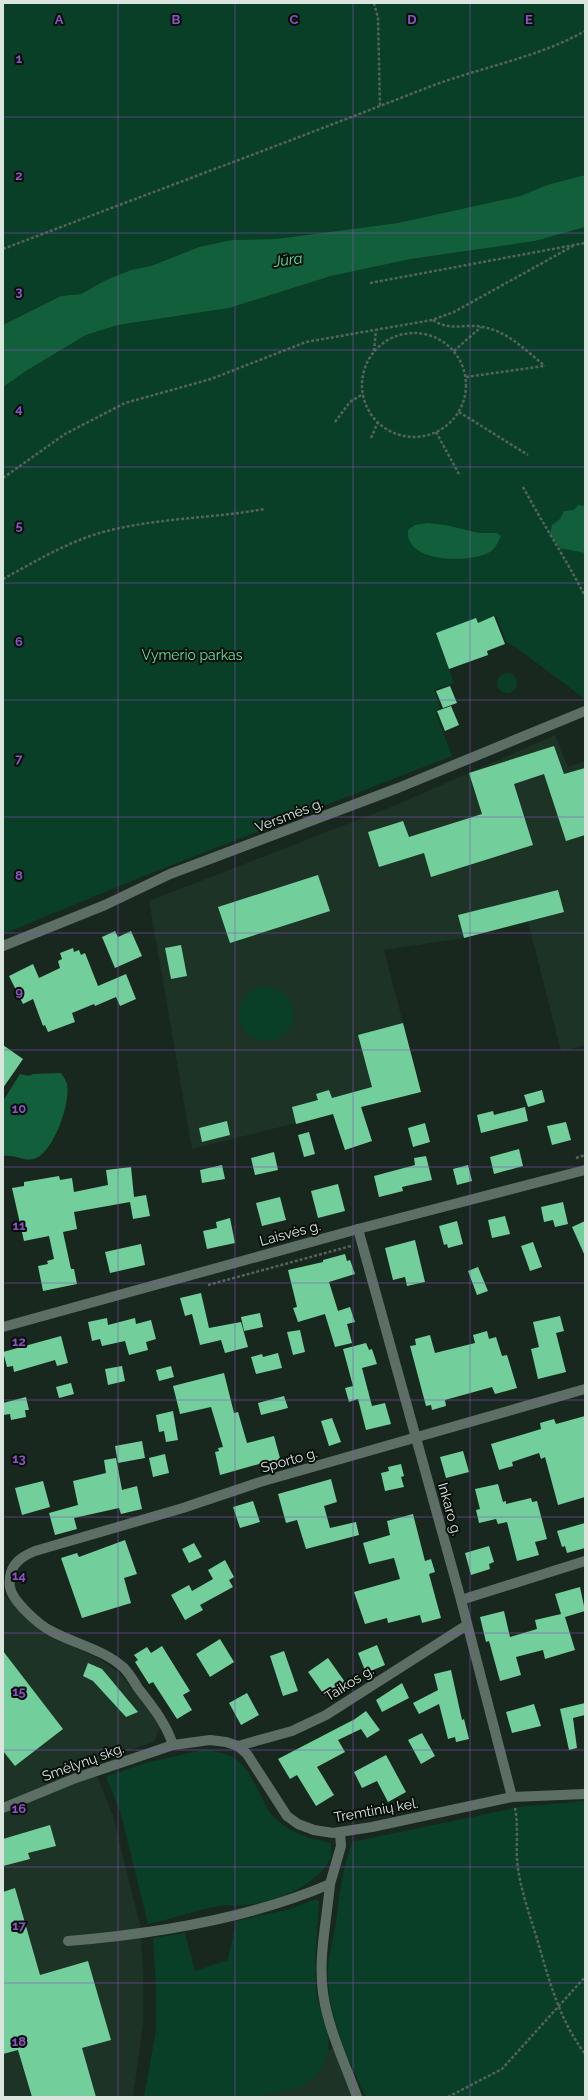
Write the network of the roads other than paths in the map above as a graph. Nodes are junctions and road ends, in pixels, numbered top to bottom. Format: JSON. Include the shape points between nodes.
{"nodes":[{"id":1,"x":585,"y":711,"type":"edge"},
{"id":2,"x":3,"y":946,"type":"edge"},
{"id":3,"x":585,"y":1170,"type":"edge"},
{"id":4,"x":358,"y":1229,"type":"junction"},
{"id":5,"x":3,"y":1327,"type":"edge"},
{"id":6,"x":585,"y":1389,"type":"edge"},
{"id":7,"x":415,"y":1438,"type":"junction"},
{"id":8,"x":585,"y":1561,"type":"edge"},
{"id":9,"x":461,"y":1600,"type":"junction"},
{"id":10,"x":467,"y":1626,"type":"junction"},
{"id":11,"x":173,"y":1744,"type":"junction"},
{"id":12,"x":238,"y":1746,"type":"junction"},
{"id":13,"x":585,"y":1794,"type":"edge"},
{"id":14,"x":512,"y":1797,"type":"junction"},
{"id":15,"x":3,"y":1808,"type":"edge"},
{"id":16,"x":340,"y":1833,"type":"junction"},
{"id":17,"x":330,"y":1884,"type":"junction"},
{"id":18,"x":68,"y":1941,"type":"dead end"},
{"id":19,"x":357,"y":2097,"type":"edge"}],
"edges":[{"from":1,"to":2,"type":"street","name":"Versmės g.","via":[[398,788],[170,874],[105,905]]},
{"from":3,"to":4,"type":"street","name":"Laisvės g."},
{"from":4,"to":5,"type":"street","name":"Laisvės g."},
{"from":4,"to":7,"type":"street","name":"Inkaro g."},
{"from":6,"to":7,"type":"street","name":"Sporto g."},
{"from":7,"to":9,"type":"street","name":"Inkaro g."},
{"from":7,"to":11,"type":"street","name":"Sporto g.","via":[[260,1482],[177,1510],[35,1551],[23,1556],[15,1564],[10,1573],[10,1588],[32,1617],[50,1631],[95,1649],[125,1669],[168,1729]]},
{"from":8,"to":9,"type":"street"},
{"from":9,"to":10,"type":"street","name":"Inkaro g."},
{"from":10,"to":12,"type":"street","name":"Taikos g.","via":[[326,1715],[292,1731]]},
{"from":10,"to":14,"type":"street","name":"Inkaro g."},
{"from":11,"to":12,"type":"street","via":[[210,1740]]},
{"from":11,"to":15,"type":"street","name":"Smėlynų skg.","via":[[76,1778]]},
{"from":12,"to":16,"type":"street","name":"Tremtinių kel.","via":[[253,1763],[287,1816],[298,1824],[314,1830]]},
{"from":13,"to":14,"type":"street","name":"Tremtinių kel."},
{"from":14,"to":16,"type":"street","name":"Tremtinių kel."},
{"from":16,"to":17,"type":"street","via":[[341,1846]]},
{"from":17,"to":18,"type":"street","via":[[258,1910],[154,1931]]},
{"from":17,"to":19,"type":"street","via":[[322,1964],[323,1992],[327,2013]]}]}
